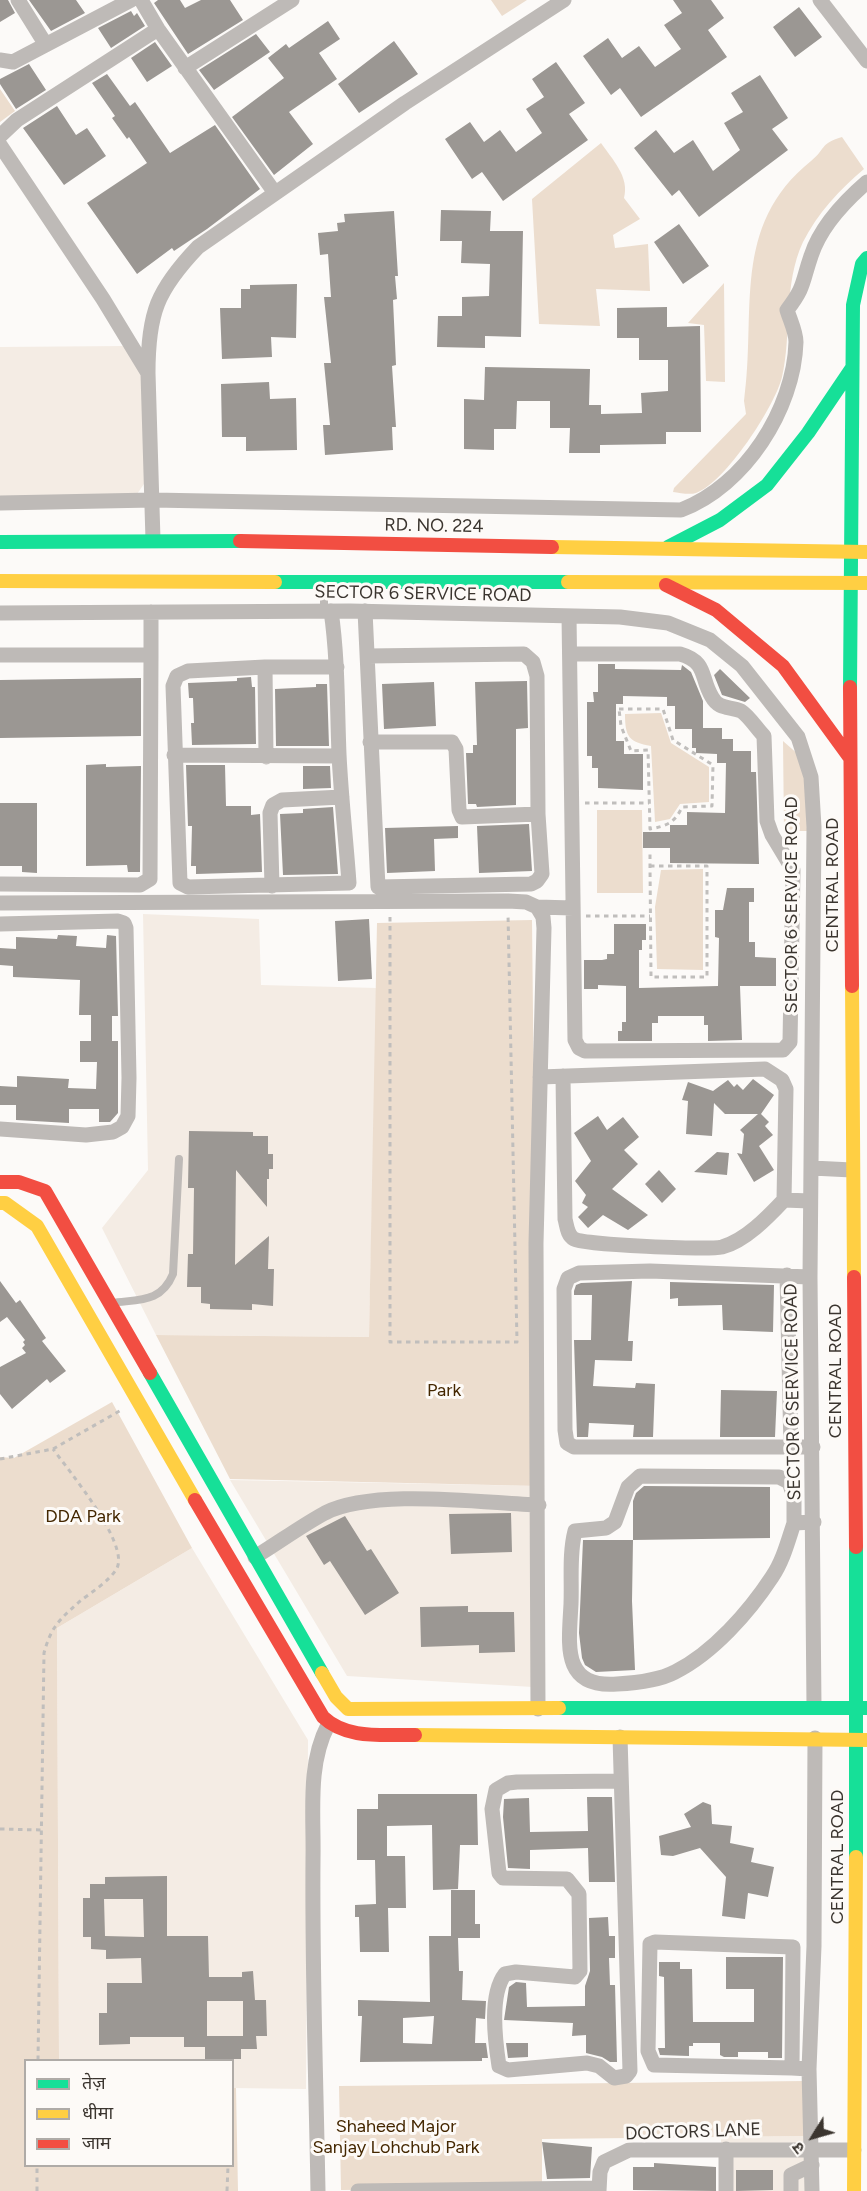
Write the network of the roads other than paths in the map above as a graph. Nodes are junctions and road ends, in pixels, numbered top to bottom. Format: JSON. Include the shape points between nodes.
{"nodes":[{"id":1,"x":18,"y":0,"type":"edge"},
{"id":2,"x":130,"y":0,"type":"edge"},
{"id":3,"x":141,"y":0,"type":"edge"},
{"id":4,"x":292,"y":0,"type":"edge"},
{"id":5,"x":564,"y":0,"type":"edge"},
{"id":6,"x":820,"y":0,"type":"edge"},
{"id":7,"x":158,"y":30,"type":"junction"},
{"id":8,"x":46,"y":45,"type":"junction"},
{"id":9,"x":0,"y":60,"type":"edge"},
{"id":10,"x":867,"y":62,"type":"edge"},
{"id":11,"x":185,"y":68,"type":"junction"},
{"id":12,"x":0,"y":136,"type":"edge"},
{"id":13,"x":0,"y":145,"type":"edge"},
{"id":14,"x":867,"y":182,"type":"edge"},
{"id":15,"x":275,"y":193,"type":"junction"},
{"id":16,"x":867,"y":258,"type":"edge"},
{"id":17,"x":852,"y":368,"type":"junction"},
{"id":18,"x":148,"y":373,"type":"junction"},
{"id":19,"x":153,"y":500,"type":"junction"},
{"id":20,"x":0,"y":503,"type":"edge"},
{"id":21,"x":153,"y":540,"type":"junction"},
{"id":22,"x":0,"y":542,"type":"edge"},
{"id":23,"x":664,"y":548,"type":"junction"},
{"id":24,"x":849,"y":551,"type":"junction"},
{"id":25,"x":867,"y":552,"type":"edge"},
{"id":26,"x":0,"y":581,"type":"edge"},
{"id":27,"x":324,"y":582,"type":"junction"},
{"id":28,"x":850,"y":583,"type":"junction"},
{"id":29,"x":867,"y":583,"type":"edge"},
{"id":30,"x":662,"y":584,"type":"junction"},
{"id":31,"x":328,"y":611,"type":"junction"},
{"id":32,"x":366,"y":611,"type":"junction"},
{"id":33,"x":151,"y":612,"type":"junction"},
{"id":34,"x":0,"y":613,"type":"edge"},
{"id":35,"x":569,"y":616,"type":"junction"},
{"id":36,"x":571,"y":654,"type":"junction"},
{"id":37,"x":0,"y":655,"type":"edge"},
{"id":38,"x":151,"y":655,"type":"junction"},
{"id":39,"x":368,"y":656,"type":"junction"},
{"id":40,"x":265,"y":667,"type":"junction"},
{"id":41,"x":337,"y":667,"type":"junction"},
{"id":42,"x":370,"y":742,"type":"junction"},
{"id":43,"x":174,"y":755,"type":"junction"},
{"id":44,"x":339,"y":756,"type":"junction"},
{"id":45,"x":266,"y":757,"type":"junction"},
{"id":46,"x":850,"y":758,"type":"junction"},
{"id":47,"x":342,"y":797,"type":"junction"},
{"id":48,"x":538,"y":814,"type":"junction"},
{"id":49,"x":349,"y":883,"type":"junction"},
{"id":50,"x":0,"y":884,"type":"edge"},
{"id":51,"x":272,"y":886,"type":"junction"},
{"id":52,"x":382,"y":896,"type":"junction"},
{"id":53,"x":350,"y":902,"type":"junction"},
{"id":54,"x":0,"y":903,"type":"edge"},
{"id":55,"x":537,"y":907,"type":"junction"},
{"id":56,"x":573,"y":912,"type":"junction"},
{"id":57,"x":0,"y":924,"type":"edge"},
{"id":58,"x":790,"y":1042,"type":"junction"},
{"id":59,"x":812,"y":1042,"type":"junction"},
{"id":60,"x":563,"y":1076,"type":"junction"},
{"id":61,"x":540,"y":1077,"type":"junction"},
{"id":62,"x":0,"y":1129,"type":"edge"},
{"id":63,"x":179,"y":1159,"type":"dead end"},
{"id":64,"x":812,"y":1168,"type":"junction"},
{"id":65,"x":852,"y":1170,"type":"junction"},
{"id":66,"x":0,"y":1182,"type":"edge"},
{"id":67,"x":784,"y":1200,"type":"junction"},
{"id":68,"x":810,"y":1201,"type":"junction"},
{"id":69,"x":0,"y":1203,"type":"edge"},
{"id":70,"x":787,"y":1275,"type":"junction"},
{"id":71,"x":810,"y":1277,"type":"junction"},
{"id":72,"x":110,"y":1303,"type":"junction"},
{"id":73,"x":813,"y":1447,"type":"junction"},
{"id":74,"x":791,"y":1448,"type":"junction"},
{"id":75,"x":539,"y":1505,"type":"junction"},
{"id":76,"x":794,"y":1522,"type":"junction"},
{"id":77,"x":814,"y":1522,"type":"junction"},
{"id":78,"x":255,"y":1557,"type":"junction"},
{"id":79,"x":814,"y":1706,"type":"junction"},
{"id":80,"x":862,"y":1708,"type":"edge"},
{"id":81,"x":538,"y":1709,"type":"junction"},
{"id":82,"x":328,"y":1725,"type":"junction"},
{"id":83,"x":620,"y":1737,"type":"junction"},
{"id":84,"x":815,"y":1738,"type":"junction"},
{"id":85,"x":862,"y":1740,"type":"edge"},
{"id":86,"x":621,"y":1781,"type":"junction"},
{"id":87,"x":814,"y":1946,"type":"junction"},
{"id":88,"x":793,"y":1947,"type":"junction"},
{"id":89,"x":792,"y":2068,"type":"junction"},
{"id":90,"x":809,"y":2069,"type":"junction"},
{"id":91,"x":812,"y":2149,"type":"junction"},
{"id":92,"x":726,"y":2150,"type":"junction"},
{"id":93,"x":854,"y":2150,"type":"junction"},
{"id":94,"x":812,"y":2165,"type":"junction"},
{"id":95,"x":599,"y":2190,"type":"edge"},
{"id":96,"x":318,"y":2191,"type":"edge"},
{"id":97,"x":358,"y":2191,"type":"edge"},
{"id":98,"x":447,"y":2191,"type":"edge"},
{"id":99,"x":726,"y":2191,"type":"edge"},
{"id":100,"x":791,"y":2191,"type":"edge"},
{"id":101,"x":812,"y":2191,"type":"edge"},
{"id":102,"x":854,"y":2191,"type":"edge"}],
"edges":[{"from":1,"to":8,"type":"street"},
{"from":2,"to":8,"type":"street"},
{"from":3,"to":7,"type":"street"},
{"from":4,"to":11,"type":"street"},
{"from":5,"to":15,"type":"street"},
{"from":6,"to":10,"type":"street"},
{"from":7,"to":11,"type":"street"},
{"from":7,"to":12,"type":"street","via":[[17,120]]},
{"from":8,"to":9,"type":"street","via":[[13,62]]},
{"from":11,"to":15,"type":"street"},
{"from":13,"to":18,"type":"street"},
{"from":14,"to":19,"type":"street","via":[[833,217],[811,254],[803,290],[787,310],[796,340],[783,402],[745,463],[697,504],[681,510],[644,510]]},
{"from":15,"to":18,"type":"street","via":[[198,247],[174,272],[149,326]]},
{"from":16,"to":17,"type":"main road","name":"CENTRAL ROAD","via":[[862,264],[853,305]]},
{"from":17,"to":23,"type":"main road","via":[[767,485],[720,520]]},
{"from":17,"to":24,"type":"main road","name":"CENTRAL ROAD"},
{"from":18,"to":19,"type":"street"},
{"from":19,"to":20,"type":"street"},
{"from":19,"to":21,"type":"street"},
{"from":21,"to":22,"type":"main road","name":"RD. NO. 224"},
{"from":21,"to":23,"type":"main road","name":"RD. NO. 224"},
{"from":23,"to":24,"type":"main road","name":"RD. NO. 224"},
{"from":24,"to":25,"type":"main road","name":"RD. NO. 224"},
{"from":24,"to":28,"type":"main road","name":"CENTRAL ROAD"},
{"from":26,"to":27,"type":"main road"},
{"from":27,"to":30,"type":"main road"},
{"from":27,"to":31,"type":"lane"},
{"from":28,"to":29,"type":"main road"},
{"from":28,"to":30,"type":"main road"},
{"from":28,"to":46,"type":"main road","name":"CENTRAL ROAD"},
{"from":30,"to":46,"type":"main road","via":[[716,609],[783,666]]},
{"from":31,"to":32,"type":"street","name":"SECTOR 6 SERVICE ROAD"},
{"from":31,"to":33,"type":"street","name":"SECTOR 6 SERVICE ROAD"},
{"from":31,"to":41,"type":"street"},
{"from":32,"to":35,"type":"street","name":"SECTOR 6 SERVICE ROAD"},
{"from":32,"to":39,"type":"street"},
{"from":33,"to":34,"type":"street","name":"SECTOR 6 SERVICE ROAD"},
{"from":33,"to":38,"type":"street"},
{"from":35,"to":36,"type":"street"},
{"from":35,"to":59,"type":"street","name":"SECTOR 6 SERVICE ROAD","via":[[668,623],[710,640],[742,666],[798,737],[811,777],[814,827]]},
{"from":36,"to":56,"type":"street"},
{"from":36,"to":58,"type":"street","via":[[689,656],[702,670],[717,704],[741,711],[764,736],[767,821],[793,870]]},
{"from":37,"to":38,"type":"street"},
{"from":38,"to":50,"type":"street","via":[[150,879],[140,885]]},
{"from":39,"to":42,"type":"street"},
{"from":39,"to":48,"type":"street","via":[[524,654],[533,662],[537,676]]},
{"from":40,"to":41,"type":"street"},
{"from":40,"to":43,"type":"street","via":[[188,671],[177,676],[173,686]]},
{"from":40,"to":45,"type":"street"},
{"from":41,"to":44,"type":"street"},
{"from":42,"to":48,"type":"street","via":[[452,742],[456,749],[462,817]]},
{"from":42,"to":52,"type":"street"},
{"from":43,"to":45,"type":"street"},
{"from":43,"to":51,"type":"street","via":[[180,884]]},
{"from":44,"to":45,"type":"street"},
{"from":44,"to":47,"type":"street"},
{"from":46,"to":65,"type":"main road","name":"CENTRAL ROAD"},
{"from":47,"to":49,"type":"street"},
{"from":47,"to":51,"type":"street","via":[[282,800],[273,805]]},
{"from":48,"to":52,"type":"street","via":[[542,874],[537,881]]},
{"from":49,"to":51,"type":"street"},
{"from":49,"to":53,"type":"street"},
{"from":52,"to":53,"type":"street"},
{"from":52,"to":55,"type":"street","via":[[526,902]]},
{"from":53,"to":54,"type":"street"},
{"from":55,"to":56,"type":"street"},
{"from":55,"to":61,"type":"street","via":[[543,917]]},
{"from":56,"to":58,"type":"street","via":[[575,1040],[579,1048],[783,1050]]},
{"from":57,"to":62,"type":"street","via":[[124,923],[129,1078],[128,1116],[122,1127],[113,1132],[86,1135]]},
{"from":58,"to":59,"type":"street"},
{"from":59,"to":64,"type":"street","name":"SECTOR 6 SERVICE ROAD"},
{"from":60,"to":61,"type":"street"},
{"from":60,"to":67,"type":"street","via":[[765,1069],[782,1080],[786,1089]]},
{"from":60,"to":67,"type":"street","via":[[565,1219],[569,1234],[576,1240],[722,1247],[760,1225]]},
{"from":61,"to":75,"type":"street","via":[[536,1244]]},
{"from":63,"to":72,"type":"lane","via":[[168,1287],[159,1296]]},
{"from":64,"to":65,"type":"street"},
{"from":64,"to":68,"type":"street","name":"SECTOR 6 SERVICE ROAD"},
{"from":65,"to":80,"type":"main road","name":"CENTRAL ROAD"},
{"from":66,"to":72,"type":"main road","via":[[19,1182],[45,1191]]},
{"from":67,"to":68,"type":"street"},
{"from":68,"to":71,"type":"street","name":"SECTOR 6 SERVICE ROAD"},
{"from":69,"to":82,"type":"main road","via":[[37,1226]]},
{"from":70,"to":71,"type":"street"},
{"from":70,"to":74,"type":"street"},
{"from":70,"to":74,"type":"street","via":[[650,1271],[579,1273],[568,1278],[564,1289],[565,1430],[567,1443],[574,1447]]},
{"from":71,"to":73,"type":"street","name":"SECTOR 6 SERVICE ROAD"},
{"from":72,"to":78,"type":"main road"},
{"from":73,"to":74,"type":"street"},
{"from":73,"to":77,"type":"street","name":"SECTOR 6 SERVICE ROAD"},
{"from":75,"to":78,"type":"street","via":[[412,1500],[360,1503],[326,1513]]},
{"from":75,"to":81,"type":"street"},
{"from":76,"to":76,"type":"street","via":[[772,1577],[732,1626],[692,1661],[674,1673],[637,1683],[609,1684],[583,1679],[576,1672],[569,1644],[575,1532],[606,1528],[615,1522],[628,1487],[640,1476],[779,1477],[789,1482],[794,1497]]},
{"from":76,"to":77,"type":"street"},
{"from":77,"to":79,"type":"street","name":"SECTOR 6 SERVICE ROAD"},
{"from":78,"to":81,"type":"main road","via":[[336,1697],[348,1709]]},
{"from":79,"to":80,"type":"main road"},
{"from":79,"to":81,"type":"main road"},
{"from":80,"to":85,"type":"main road","name":"CENTRAL ROAD"},
{"from":82,"to":83,"type":"main road","via":[[343,1732],[368,1734]]},
{"from":82,"to":96,"type":"street","via":[[316,1753],[314,1804],[312,1939]]},
{"from":83,"to":84,"type":"main road"},
{"from":83,"to":86,"type":"street"},
{"from":84,"to":85,"type":"main road"},
{"from":84,"to":87,"type":"street"},
{"from":85,"to":93,"type":"main road","name":"CENTRAL ROAD"},
{"from":86,"to":86,"type":"street","via":[[630,2071],[614,2078],[599,2066],[587,2063],[508,2070],[499,2066],[495,2037],[497,1984],[505,1974],[516,1972],[575,1977],[580,1971],[579,1894],[567,1879],[503,1878],[499,1873],[492,1809],[496,1790],[517,1782]]},
{"from":87,"to":88,"type":"street"},
{"from":87,"to":90,"type":"street"},
{"from":88,"to":89,"type":"street"},
{"from":88,"to":89,"type":"street","via":[[656,1942],[650,1944],[648,1952],[648,2051],[654,2065]]},
{"from":89,"to":90,"type":"street"},
{"from":90,"to":91,"type":"street"},
{"from":91,"to":92,"type":"street","name":"DOCTORS LANE"},
{"from":91,"to":93,"type":"street","name":"DOCTORS LANE"},
{"from":91,"to":94,"type":"street"},
{"from":92,"to":95,"type":"street","name":"DOCTORS LANE","via":[[629,2150],[604,2162]]},
{"from":92,"to":99,"type":"street"},
{"from":93,"to":102,"type":"main road","name":"CENTRAL ROAD"},
{"from":94,"to":100,"type":"street","via":[[791,2175]]},
{"from":94,"to":101,"type":"street"},
{"from":95,"to":98,"type":"street"},
{"from":97,"to":98,"type":"street"}]}
